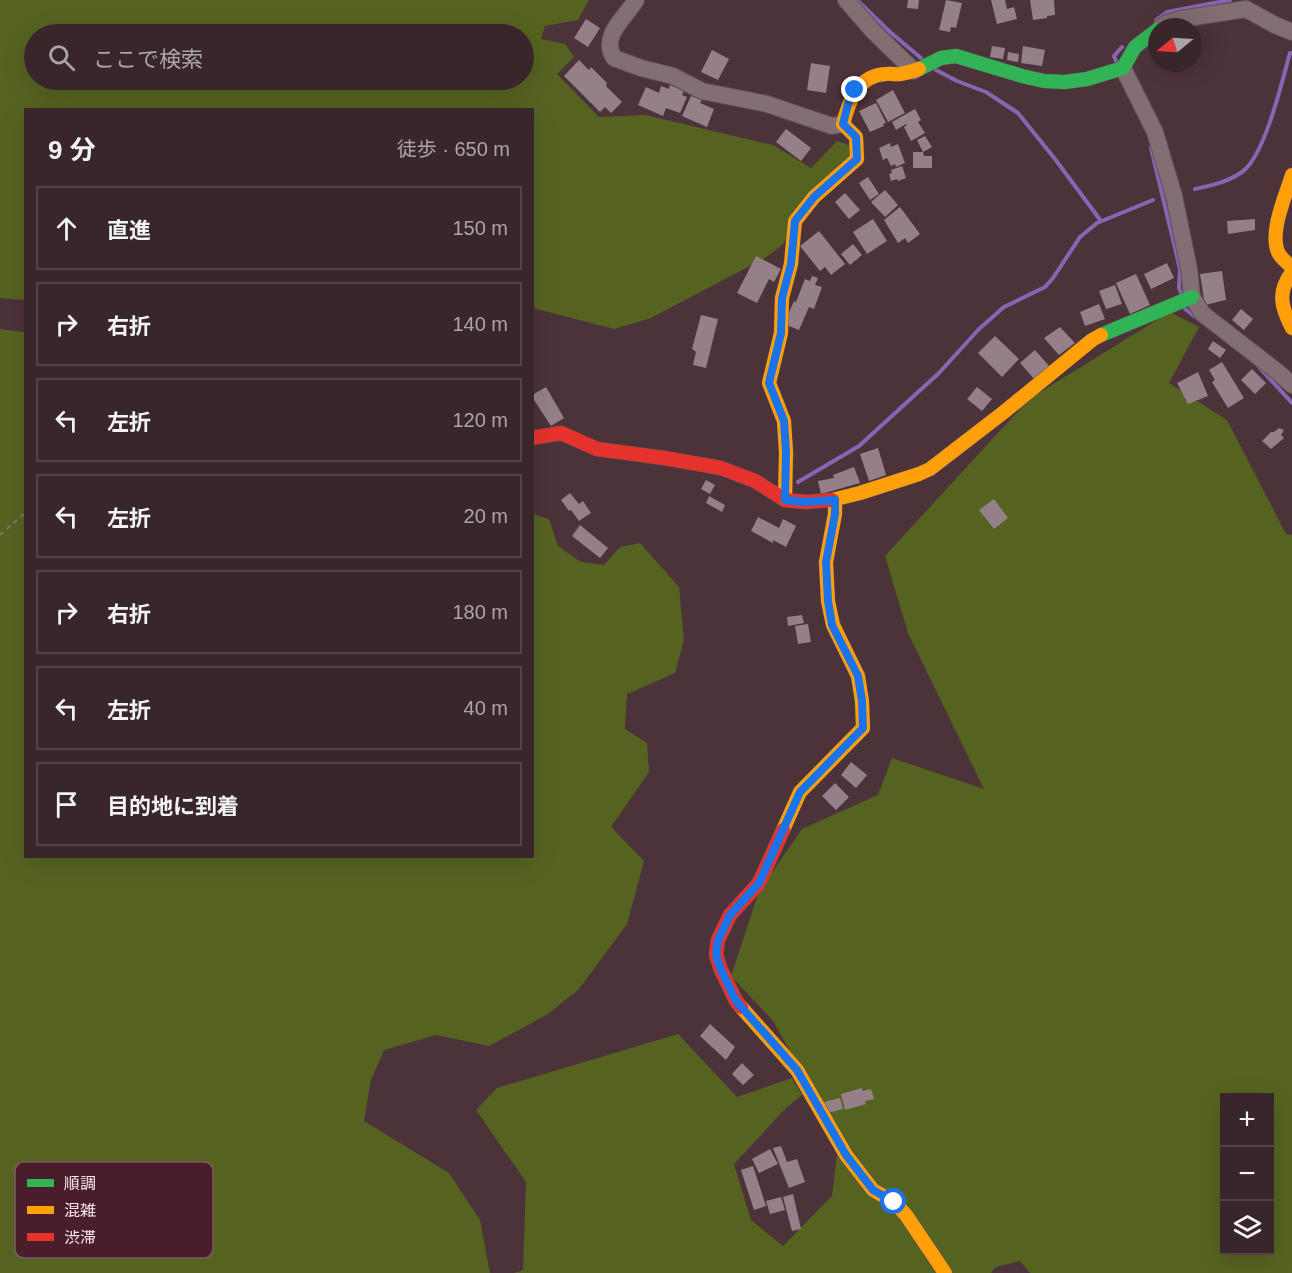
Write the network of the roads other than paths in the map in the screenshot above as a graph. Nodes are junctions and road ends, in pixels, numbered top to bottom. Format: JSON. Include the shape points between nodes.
{"nodes":[{"id":1,"x":636,"y":0,"type":"edge"},
{"id":2,"x":846,"y":0,"type":"edge"},
{"id":3,"x":1252,"y":4,"type":"edge"},
{"id":4,"x":1186,"y":18,"type":"edge"},
{"id":5,"x":1292,"y":32,"type":"edge"},
{"id":6,"x":1148,"y":37,"type":"edge"},
{"id":7,"x":923,"y":66,"type":"junction"},
{"id":8,"x":1115,"y":70,"type":"junction"},
{"id":9,"x":843,"y":124,"type":"junction"},
{"id":10,"x":1292,"y":175,"type":"edge"},
{"id":11,"x":1292,"y":270,"type":"edge"},
{"id":12,"x":1185,"y":299,"type":"junction"},
{"id":13,"x":1292,"y":328,"type":"edge"},
{"id":14,"x":1292,"y":385,"type":"edge"},
{"id":15,"x":534,"y":438,"type":"edge"},
{"id":16,"x":785,"y":500,"type":"junction"},
{"id":17,"x":835,"y":500,"type":"junction"},
{"id":18,"x":945,"y":1273,"type":"edge"}],
"edges":[{"from":1,"to":9,"type":"street","via":[[610,39],[614,58],[673,76],[702,91],[767,104],[832,126]]},
{"from":2,"to":7,"type":"street","via":[[873,31]]},
{"from":3,"to":4,"type":"street"},
{"from":3,"to":5,"type":"street","via":[[1275,25]]},
{"from":6,"to":8,"type":"main road"},
{"from":7,"to":8,"type":"main road","via":[[944,56],[956,56],[1064,82]]},
{"from":7,"to":9,"type":"main road","via":[[870,77],[855,90]]},
{"from":8,"to":12,"type":"street","via":[[1155,132],[1190,269]]},
{"from":9,"to":16,"type":"main road","via":[[856,137],[857,159],[814,197],[795,221],[791,264],[782,298],[781,333],[769,383],[784,421]]},
{"from":10,"to":11,"type":"main road","via":[[1275,230],[1275,243],[1278,254]]},
{"from":11,"to":13,"type":"main road","via":[[1283,284],[1282,295]]},
{"from":12,"to":14,"type":"street"},
{"from":12,"to":17,"type":"main road","via":[[1092,340],[930,469]]},
{"from":15,"to":16,"type":"main road","via":[[561,433],[597,449],[721,468],[754,481]]},
{"from":16,"to":17,"type":"main road"},
{"from":17,"to":18,"type":"main road","via":[[826,562],[828,601],[832,625],[858,676],[863,728],[800,792],[759,883],[730,915],[718,940],[716,955],[736,1001],[797,1070],[846,1155],[873,1190],[894,1202],[906,1215]]}]}
